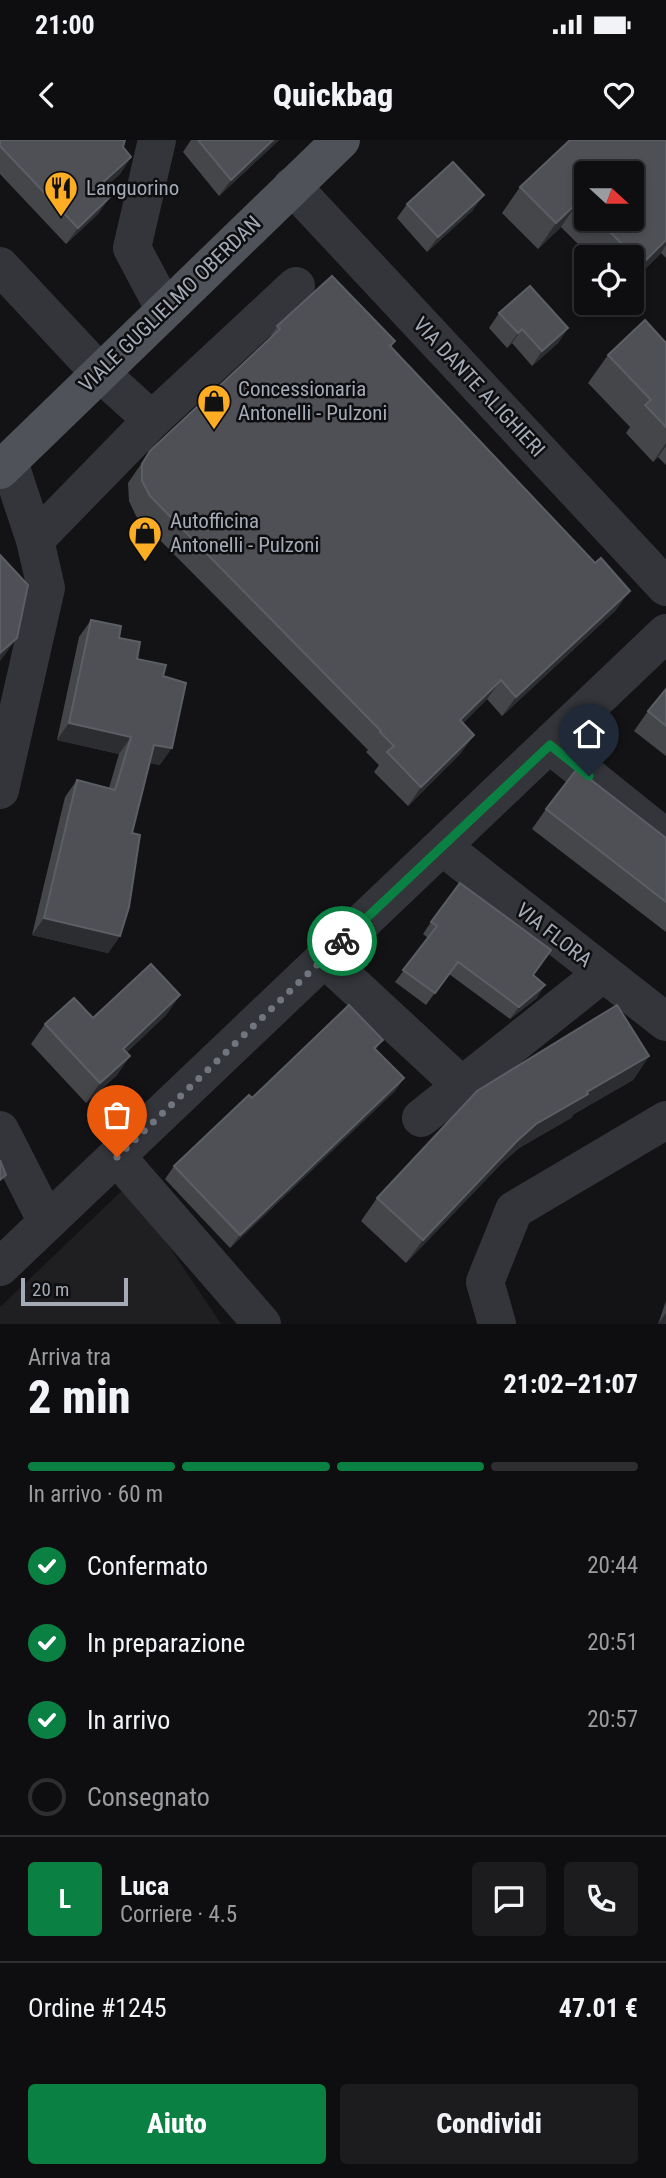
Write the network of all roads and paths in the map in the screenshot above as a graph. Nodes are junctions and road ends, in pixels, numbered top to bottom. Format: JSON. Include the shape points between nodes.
{"nodes":[{"id":1,"x":158,"y":140,"type":"edge"},
{"id":2,"x":341,"y":140,"type":"edge"},
{"id":3,"x":292,"y":186,"type":"junction"},
{"id":4,"x":0,"y":266,"type":"edge"},
{"id":5,"x":296,"y":286,"type":"dead end"},
{"id":6,"x":165,"y":310,"type":"junction"},
{"id":7,"x":99,"y":372,"type":"junction"},
{"id":8,"x":152,"y":419,"type":"junction"},
{"id":9,"x":4,"y":466,"type":"edge"},
{"id":10,"x":35,"y":540,"type":"junction"},
{"id":11,"x":666,"y":587,"type":"edge"},
{"id":12,"x":666,"y":634,"type":"edge"},
{"id":13,"x":550,"y":745,"type":"junction"},
{"id":14,"x":0,"y":790,"type":"edge"},
{"id":15,"x":666,"y":838,"type":"edge"},
{"id":16,"x":443,"y":847,"type":"junction"},
{"id":17,"x":324,"y":958,"type":"junction"},
{"id":18,"x":602,"y":974,"type":"junction"},
{"id":19,"x":666,"y":1022,"type":"edge"},
{"id":20,"x":461,"y":1085,"type":"junction"},
{"id":21,"x":421,"y":1118,"type":"dead end"},
{"id":22,"x":666,"y":1120,"type":"edge"},
{"id":23,"x":0,"y":1130,"type":"edge"},
{"id":24,"x":117,"y":1157,"type":"junction"},
{"id":25,"x":47,"y":1222,"type":"junction"},
{"id":26,"x":0,"y":1267,"type":"edge"},
{"id":27,"x":262,"y":1324,"type":"edge"},
{"id":28,"x":497,"y":1324,"type":"edge"}],
"edges":[{"from":1,"to":6,"type":"street","via":[[132,248]]},
{"from":2,"to":3,"type":"main road","name":"VIALE GUGLIELMO OBERDAN"},
{"from":3,"to":6,"type":"main road","name":"VIALE GUGLIELMO OBERDAN"},
{"from":3,"to":11,"type":"street","name":"VIA DANTE ALIGHIERI"},
{"from":4,"to":7,"type":"street"},
{"from":5,"to":8,"type":"street"},
{"from":6,"to":7,"type":"main road","name":"VIALE GUGLIELMO OBERDAN"},
{"from":7,"to":8,"type":"street"},
{"from":7,"to":9,"type":"main road","name":"VIALE GUGLIELMO OBERDAN"},
{"from":8,"to":10,"type":"street"},
{"from":9,"to":10,"type":"street"},
{"from":10,"to":14,"type":"street","via":[[47,588]]},
{"from":12,"to":13,"type":"street"},
{"from":13,"to":15,"type":"street"},
{"from":13,"to":16,"type":"street"},
{"from":16,"to":17,"type":"street"},
{"from":16,"to":18,"type":"street","name":"VIA FLORA"},
{"from":17,"to":20,"type":"street"},
{"from":17,"to":24,"type":"street"},
{"from":18,"to":19,"type":"street","name":"VIA FLORA"},
{"from":18,"to":20,"type":"street"},
{"from":20,"to":21,"type":"street"},
{"from":22,"to":28,"type":"street","via":[[514,1210],[485,1282]]},
{"from":23,"to":25,"type":"street"},
{"from":24,"to":25,"type":"street"},
{"from":24,"to":27,"type":"street"},
{"from":25,"to":26,"type":"street"}]}
